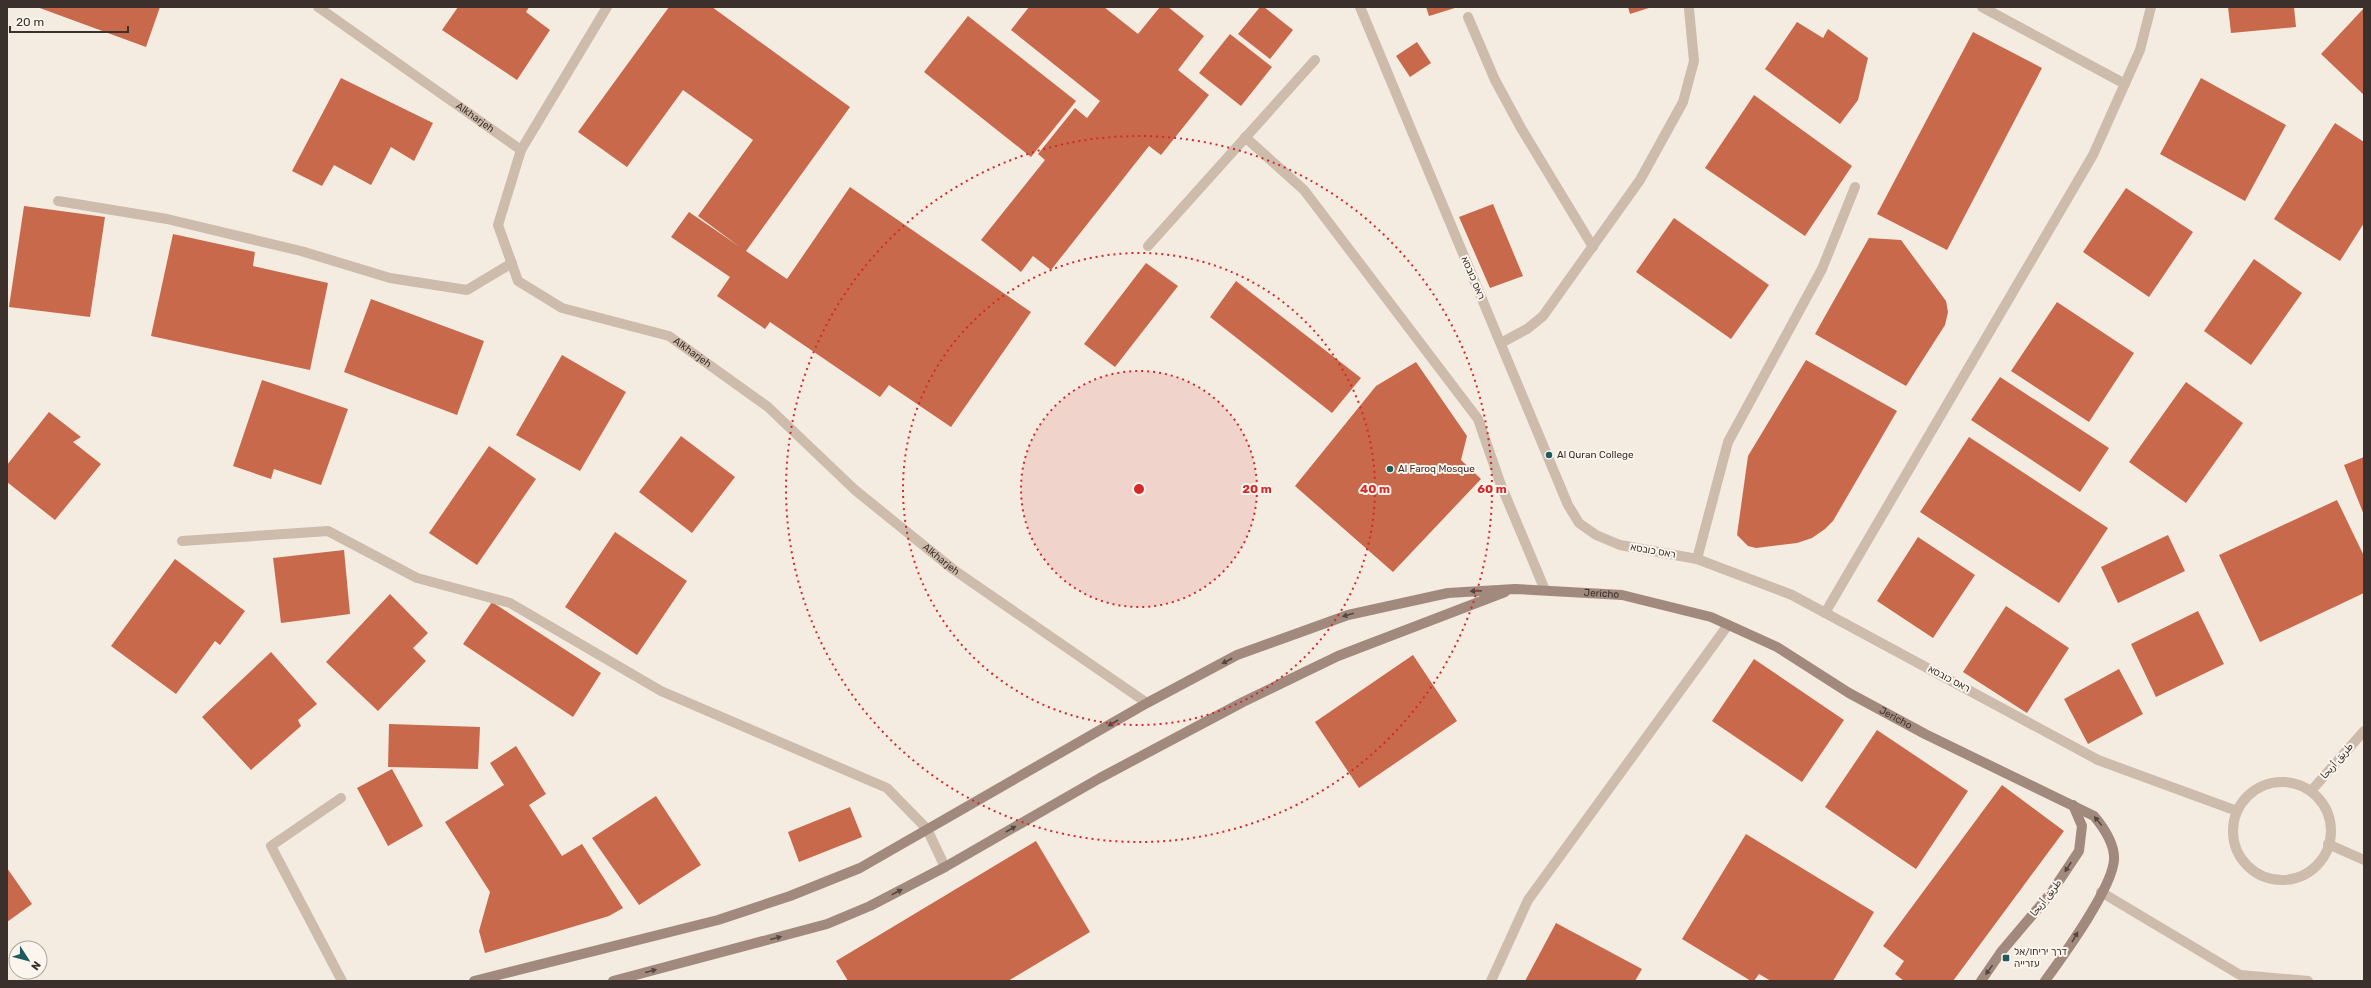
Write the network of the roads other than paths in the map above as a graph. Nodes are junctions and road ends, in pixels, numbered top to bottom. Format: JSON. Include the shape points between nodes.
{"nodes":[{"id":1,"x":318,"y":7,"type":"edge"},
{"id":2,"x":607,"y":7,"type":"edge"},
{"id":3,"x":1360,"y":7,"type":"edge"},
{"id":4,"x":1982,"y":7,"type":"edge"},
{"id":5,"x":2151,"y":7,"type":"edge"},
{"id":6,"x":1689,"y":9,"type":"dead end"},
{"id":7,"x":1468,"y":17,"type":"dead end"},
{"id":8,"x":1315,"y":60,"type":"dead end"},
{"id":9,"x":2125,"y":84,"type":"junction"},
{"id":10,"x":1245,"y":137,"type":"junction"},
{"id":11,"x":521,"y":150,"type":"junction"},
{"id":12,"x":1855,"y":187,"type":"dead end"},
{"id":13,"x":58,"y":201,"type":"dead end"},
{"id":14,"x":1148,"y":246,"type":"dead end"},
{"id":15,"x":1593,"y":247,"type":"junction"},
{"id":16,"x":512,"y":264,"type":"junction"},
{"id":17,"x":1501,"y":343,"type":"junction"},
{"id":18,"x":182,"y":541,"type":"dead end"},
{"id":19,"x":1697,"y":559,"type":"junction"},
{"id":20,"x":1515,"y":589,"type":"junction"},
{"id":21,"x":1545,"y":590,"type":"junction"},
{"id":22,"x":1825,"y":613,"type":"junction"},
{"id":23,"x":1728,"y":625,"type":"junction"},
{"id":24,"x":1147,"y":703,"type":"junction"},
{"id":25,"x":2364,"y":732,"type":"edge"},
{"id":26,"x":2310,"y":791,"type":"junction"},
{"id":27,"x":340,"y":798,"type":"dead end"},
{"id":28,"x":2073,"y":805,"type":"junction"},
{"id":29,"x":2237,"y":811,"type":"junction"},
{"id":30,"x":927,"y":830,"type":"junction"},
{"id":31,"x":2328,"y":844,"type":"junction"},
{"id":32,"x":2364,"y":860,"type":"edge"},
{"id":33,"x":945,"y":867,"type":"junction"},
{"id":34,"x":2101,"y":892,"type":"junction"},
{"id":35,"x":342,"y":981,"type":"edge"},
{"id":36,"x":474,"y":981,"type":"edge"},
{"id":37,"x":613,"y":981,"type":"edge"},
{"id":38,"x":1490,"y":981,"type":"edge"},
{"id":39,"x":1981,"y":981,"type":"edge"},
{"id":40,"x":2045,"y":981,"type":"edge"},
{"id":41,"x":2308,"y":981,"type":"edge"}],
"edges":[{"from":1,"to":11,"type":"street","name":"Alkharjeh"},
{"from":2,"to":11,"type":"street"},
{"from":3,"to":17,"type":"street","name":"ראס כובסא"},
{"from":4,"to":9,"type":"street"},
{"from":5,"to":9,"type":"street","via":[[2140,50]]},
{"from":6,"to":15,"type":"street","via":[[1694,61],[1683,102],[1640,180]]},
{"from":7,"to":15,"type":"street","via":[[1495,80],[1521,128]]},
{"from":8,"to":10,"type":"street"},
{"from":9,"to":22,"type":"street","via":[[2093,155]]},
{"from":10,"to":14,"type":"street"},
{"from":10,"to":21,"type":"street","via":[[1304,190],[1478,419],[1501,485]]},
{"from":11,"to":16,"type":"street","name":"Alkharjeh","via":[[498,225]]},
{"from":12,"to":19,"type":"street","via":[[1822,270],[1728,442]]},
{"from":13,"to":16,"type":"street","via":[[167,219],[301,251],[390,278],[467,290]]},
{"from":15,"to":17,"type":"street","via":[[1543,316],[1527,329]]},
{"from":16,"to":24,"type":"street","name":"Alkharjeh","via":[[518,281],[562,308],[669,336],[768,407],[855,490],[954,570]]},
{"from":17,"to":19,"type":"street","name":"ראס כובסא","via":[[1568,505],[1579,523],[1596,535],[1620,546]]},
{"from":18,"to":30,"type":"street","via":[[328,531],[417,578],[510,603],[661,691],[887,788]]},
{"from":19,"to":22,"type":"street","name":"ראס כובסא","via":[[1792,595]]},
{"from":20,"to":21,"type":"main road","name":"Jericho"},
{"from":20,"to":24,"type":"main road","name":"Jericho","one_way":true,"via":[[1448,593],[1348,615],[1237,655]]},
{"from":33,"to":20,"type":"main road","one_way":true,"via":[[1100,778],[1243,702],[1338,656]]},
{"from":21,"to":23,"type":"main road","name":"Jericho","via":[[1622,595],[1711,617]]},
{"from":22,"to":29,"type":"street","name":"ראס כובסא","via":[[2098,760]]},
{"from":23,"to":28,"type":"main road","name":"Jericho","via":[[1777,647],[1850,693],[1925,734]]},
{"from":23,"to":38,"type":"street","via":[[1528,900]]},
{"from":24,"to":30,"type":"main road","name":"Jericho","one_way":true},
{"from":25,"to":26,"type":"street","name":"طريق أريحا"},
{"from":26,"to":29,"type":"street","via":[[2298,784],[2269,784],[2255,790],[2244,799]]},
{"from":26,"to":31,"type":"street","via":[[2321,802],[2328,815]]},
{"from":27,"to":35,"type":"street","via":[[271,846]]},
{"from":34,"to":28,"type":"main road","name":"Jericho","one_way":true,"via":[[2114,859],[2107,832],[2094,816]]},
{"from":28,"to":39,"type":"main road","name":"طريق أريحا","one_way":true,"via":[[2082,826],[2079,851],[2051,893],[2001,952]]},
{"from":29,"to":31,"type":"street","via":[[2233,840],[2238,854],[2247,866],[2258,874],[2286,880],[2300,876],[2322,857]]},
{"from":30,"to":33,"type":"street"},
{"from":30,"to":36,"type":"main road","name":"Jericho","via":[[860,868],[790,896],[718,920]]},
{"from":31,"to":32,"type":"street"},
{"from":37,"to":33,"type":"main road","one_way":true,"via":[[827,924],[870,906]]},
{"from":40,"to":34,"type":"main road","name":"Jericho","one_way":true,"via":[[2070,946]]},
{"from":34,"to":41,"type":"street","via":[[2240,975]]}]}
